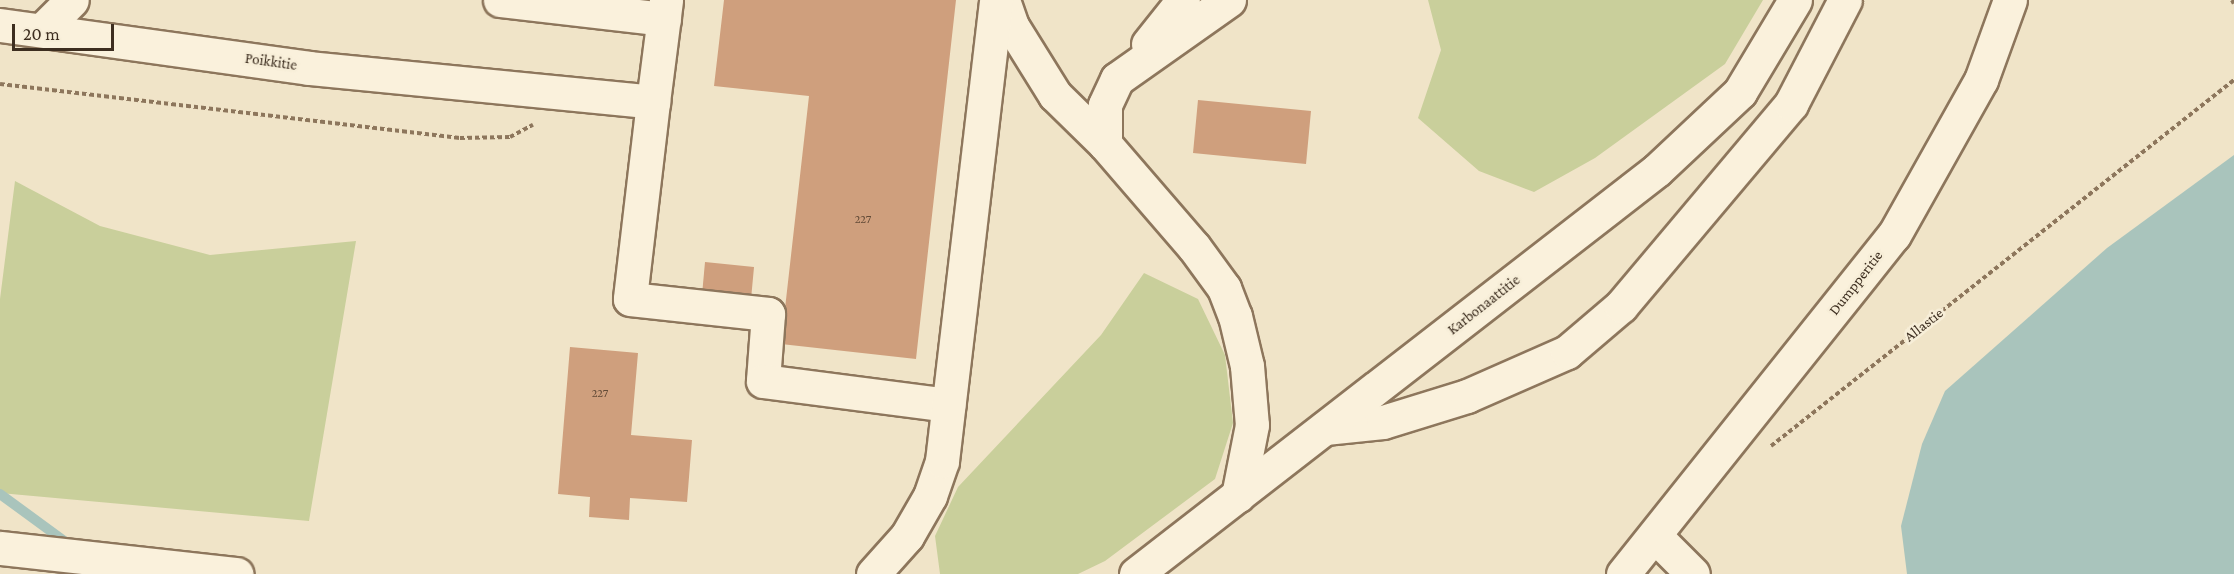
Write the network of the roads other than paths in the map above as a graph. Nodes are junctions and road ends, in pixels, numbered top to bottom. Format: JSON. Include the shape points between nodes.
{"nodes":[{"id":1,"x":72,"y":0,"type":"edge"},
{"id":2,"x":500,"y":0,"type":"edge"},
{"id":3,"x":996,"y":0,"type":"edge"},
{"id":4,"x":1003,"y":0,"type":"edge"},
{"id":5,"x":1183,"y":0,"type":"edge"},
{"id":6,"x":1229,"y":0,"type":"edge"},
{"id":7,"x":1794,"y":0,"type":"edge"},
{"id":8,"x":1845,"y":0,"type":"edge"},
{"id":9,"x":2010,"y":0,"type":"edge"},
{"id":10,"x":665,"y":9,"type":"edge"},
{"id":11,"x":0,"y":25,"type":"edge"},
{"id":12,"x":42,"y":30,"type":"junction"},
{"id":13,"x":1117,"y":79,"type":"junction"},
{"id":14,"x":653,"y":102,"type":"junction"},
{"id":15,"x":1105,"y":144,"type":"junction"},
{"id":16,"x":948,"y":405,"type":"junction"},
{"id":17,"x":1325,"y":428,"type":"junction"},
{"id":18,"x":1238,"y":496,"type":"junction"},
{"id":19,"x":1656,"y":537,"type":"junction"},
{"id":20,"x":0,"y":548,"type":"edge"},
{"id":21,"x":237,"y":574,"type":"edge"},
{"id":22,"x":873,"y":574,"type":"edge"},
{"id":23,"x":1136,"y":574,"type":"edge"},
{"id":24,"x":1623,"y":574,"type":"edge"},
{"id":25,"x":1693,"y":574,"type":"edge"}],
"edges":[{"from":1,"to":12,"type":"street"},
{"from":2,"to":10,"type":"street"},
{"from":3,"to":16,"type":"street"},
{"from":4,"to":15,"type":"street","via":[[1012,26],[1055,95]]},
{"from":5,"to":13,"type":"street"},
{"from":6,"to":13,"type":"street"},
{"from":7,"to":17,"type":"street","name":"Karbonaattitie","via":[[1740,92],[1657,170]]},
{"from":8,"to":17,"type":"street","via":[[1791,104],[1621,306],[1567,352],[1446,402],[1383,422]]},
{"from":9,"to":19,"type":"street","name":"Dumpperitie","via":[[1981,80],[1894,235]]},
{"from":10,"to":14,"type":"street"},
{"from":11,"to":12,"type":"street","name":"Poikkitie"},
{"from":12,"to":14,"type":"street","name":"Poikkitie","via":[[309,68]]},
{"from":13,"to":15,"type":"street","via":[[1105,105]]},
{"from":14,"to":16,"type":"street","via":[[630,299],[768,314],[763,381]]},
{"from":15,"to":18,"type":"street","via":[[1194,247],[1224,288],[1236,316],[1247,366],[1251,425]]},
{"from":16,"to":22,"type":"street","via":[[942,461],[930,496],[908,536]]},
{"from":17,"to":18,"type":"street","name":"Karbonaattitie"},
{"from":18,"to":23,"type":"street","name":"Karbonaattitie"},
{"from":19,"to":24,"type":"street","name":"Dumpperitie"},
{"from":19,"to":25,"type":"street"},
{"from":20,"to":21,"type":"street"}]}
